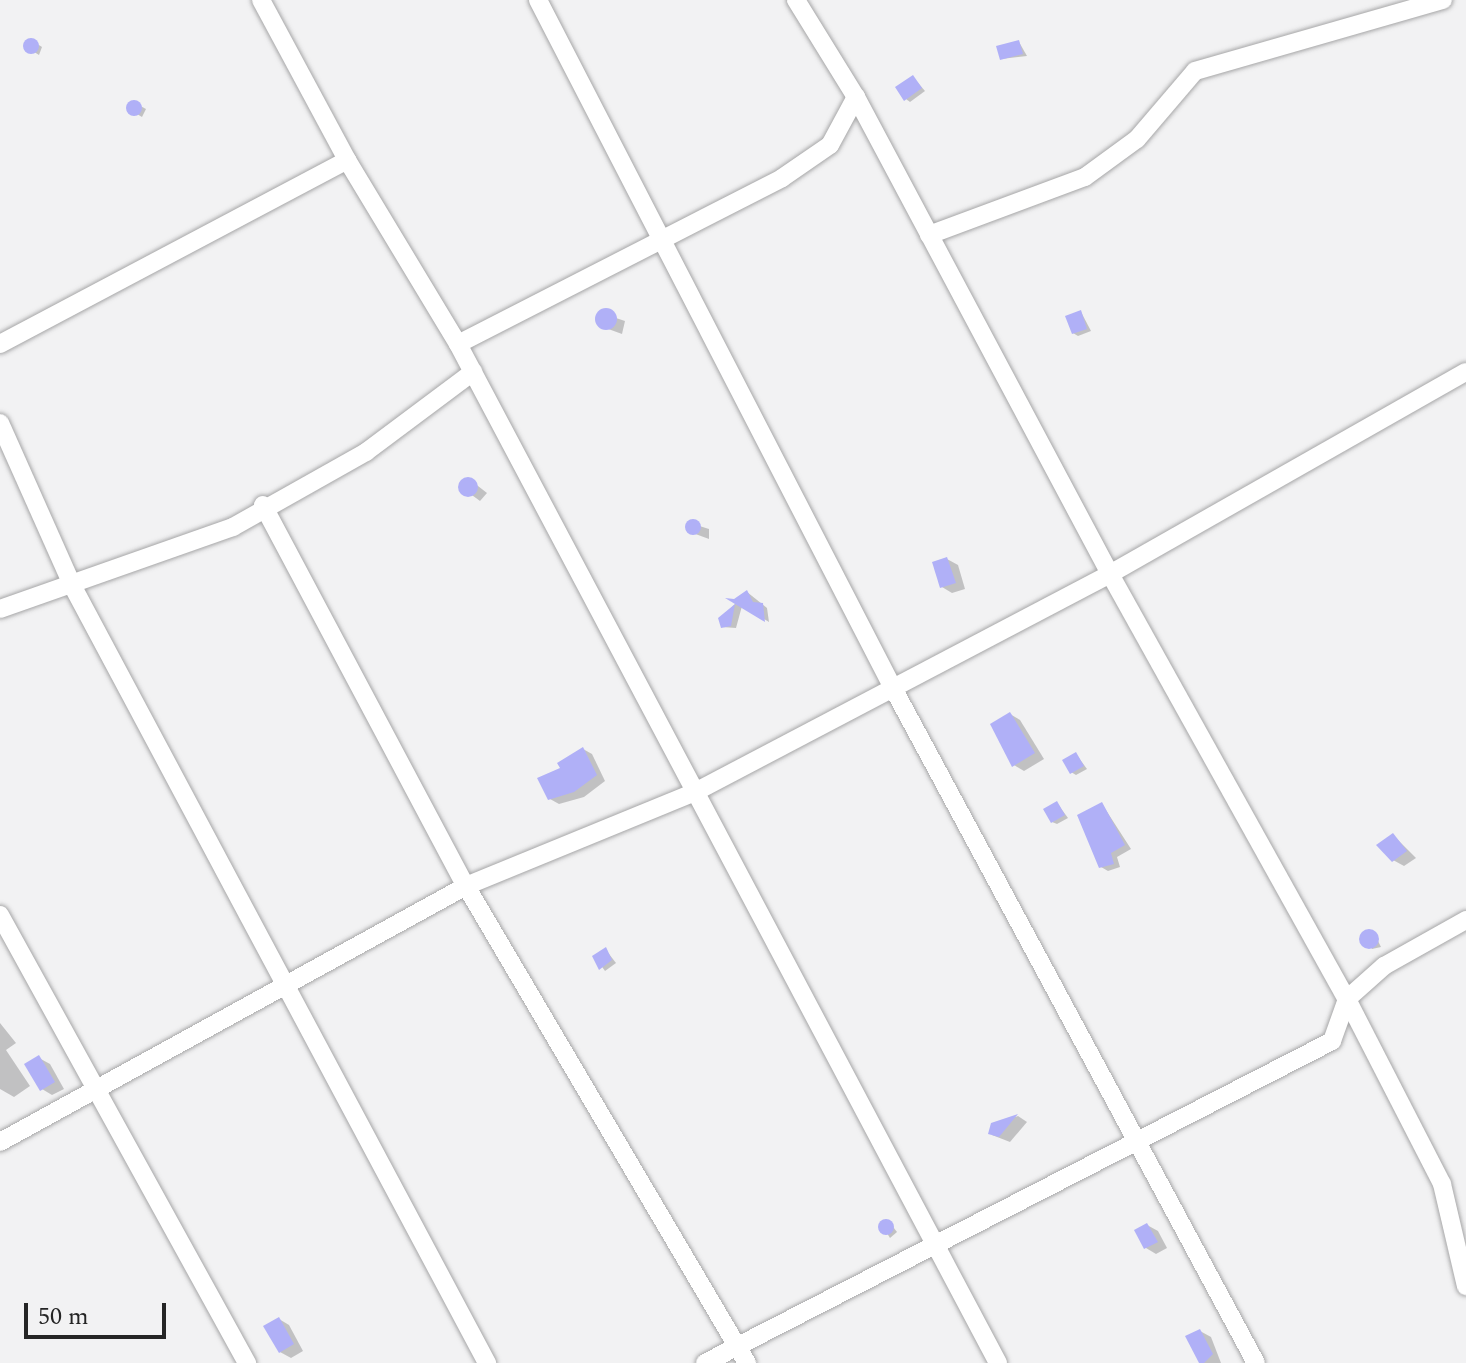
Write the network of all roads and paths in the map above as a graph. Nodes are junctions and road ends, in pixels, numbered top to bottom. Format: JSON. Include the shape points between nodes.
{"nodes":[{"id":1,"x":261,"y":0,"type":"edge"},
{"id":2,"x":538,"y":0,"type":"edge"},
{"id":3,"x":796,"y":0,"type":"edge"},
{"id":4,"x":1443,"y":0,"type":"edge"},
{"id":5,"x":856,"y":97,"type":"junction"},
{"id":6,"x":347,"y":160,"type":"junction"},
{"id":7,"x":929,"y":235,"type":"junction"},
{"id":8,"x":660,"y":238,"type":"junction"},
{"id":9,"x":0,"y":344,"type":"edge"},
{"id":10,"x":458,"y":344,"type":"junction"},
{"id":11,"x":473,"y":372,"type":"junction"},
{"id":12,"x":1466,"y":372,"type":"edge"},
{"id":13,"x":0,"y":423,"type":"edge"},
{"id":14,"x":263,"y":505,"type":"junction"},
{"id":15,"x":1110,"y":574,"type":"junction"},
{"id":16,"x":72,"y":585,"type":"junction"},
{"id":17,"x":0,"y":609,"type":"edge"},
{"id":18,"x":893,"y":688,"type":"junction"},
{"id":19,"x":695,"y":792,"type":"junction"},
{"id":20,"x":466,"y":886,"type":"junction"},
{"id":21,"x":0,"y":915,"type":"edge"},
{"id":22,"x":1466,"y":920,"type":"edge"},
{"id":23,"x":283,"y":987,"type":"junction"},
{"id":24,"x":1347,"y":999,"type":"junction"},
{"id":25,"x":96,"y":1093,"type":"junction"},
{"id":26,"x":1140,"y":1140,"type":"junction"},
{"id":27,"x":0,"y":1142,"type":"edge"},
{"id":28,"x":1466,"y":1231,"type":"edge"},
{"id":29,"x":936,"y":1244,"type":"junction"},
{"id":30,"x":1464,"y":1277,"type":"edge"},
{"id":31,"x":742,"y":1354,"type":"edge"},
{"id":32,"x":247,"y":1363,"type":"edge"},
{"id":33,"x":487,"y":1363,"type":"edge"},
{"id":34,"x":705,"y":1363,"type":"edge"},
{"id":35,"x":998,"y":1363,"type":"edge"},
{"id":36,"x":1256,"y":1363,"type":"edge"}],
"edges":[{"from":1,"to":6,"type":"street"},
{"from":2,"to":8,"type":"street"},
{"from":3,"to":5,"type":"street"},
{"from":4,"to":7,"type":"street","via":[[1195,71],[1137,139],[1085,177]]},
{"from":5,"to":7,"type":"street"},
{"from":5,"to":8,"type":"street","via":[[830,145],[782,178]]},
{"from":6,"to":9,"type":"street"},
{"from":6,"to":10,"type":"street"},
{"from":7,"to":15,"type":"street"},
{"from":8,"to":10,"type":"street"},
{"from":8,"to":18,"type":"street"},
{"from":10,"to":11,"type":"street"},
{"from":11,"to":14,"type":"street","via":[[366,452]]},
{"from":11,"to":19,"type":"street"},
{"from":12,"to":15,"type":"street"},
{"from":13,"to":16,"type":"street"},
{"from":14,"to":16,"type":"street","via":[[233,527]]},
{"from":14,"to":20,"type":"street"},
{"from":15,"to":18,"type":"street"},
{"from":15,"to":24,"type":"street"},
{"from":16,"to":17,"type":"street"},
{"from":16,"to":23,"type":"street"},
{"from":18,"to":19,"type":"street"},
{"from":18,"to":26,"type":"street"},
{"from":19,"to":20,"type":"street"},
{"from":19,"to":29,"type":"street"},
{"from":20,"to":23,"type":"street"},
{"from":20,"to":31,"type":"street"},
{"from":21,"to":25,"type":"street"},
{"from":22,"to":24,"type":"street","via":[[1384,966]]},
{"from":23,"to":25,"type":"street"},
{"from":23,"to":33,"type":"street"},
{"from":24,"to":26,"type":"street","via":[[1332,1041]]},
{"from":24,"to":30,"type":"street","via":[[1442,1184]]},
{"from":25,"to":27,"type":"street"},
{"from":25,"to":32,"type":"street"},
{"from":26,"to":29,"type":"street"},
{"from":26,"to":36,"type":"street"},
{"from":28,"to":30,"type":"street"},
{"from":29,"to":31,"type":"street"},
{"from":29,"to":35,"type":"street"},
{"from":31,"to":34,"type":"street"}]}
